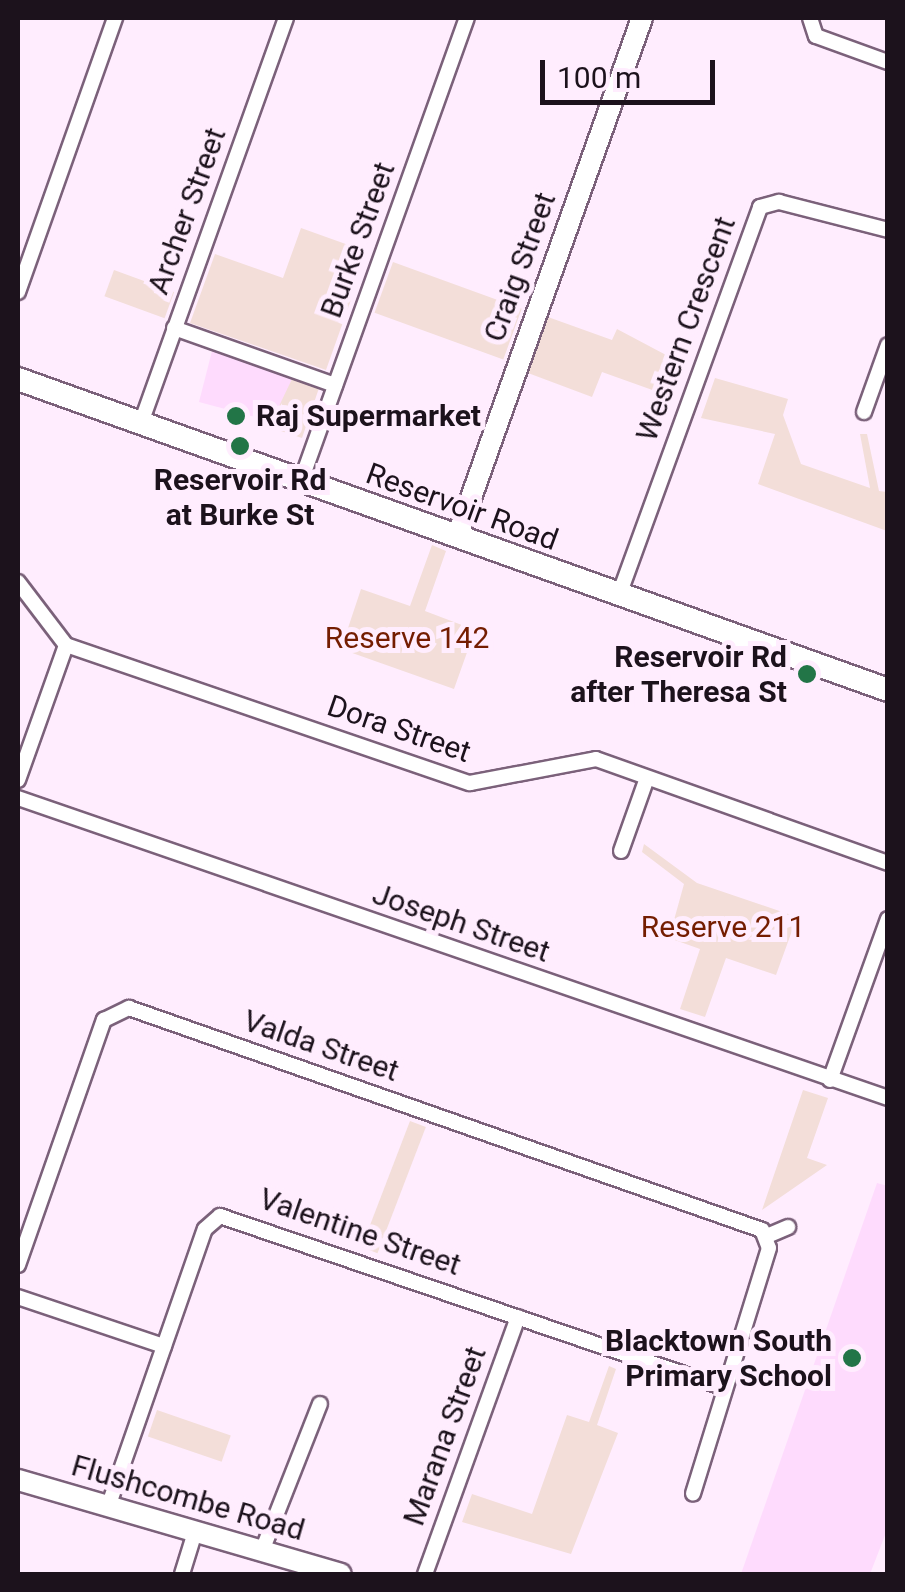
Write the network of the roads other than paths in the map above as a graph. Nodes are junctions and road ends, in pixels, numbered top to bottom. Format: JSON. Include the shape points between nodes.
{"nodes":[{"id":1,"x":115,"y":18,"type":"edge"},
{"id":2,"x":286,"y":18,"type":"edge"},
{"id":3,"x":466,"y":18,"type":"edge"},
{"id":4,"x":642,"y":18,"type":"edge"},
{"id":5,"x":810,"y":23,"type":"edge"},
{"id":6,"x":888,"y":62,"type":"edge"},
{"id":7,"x":888,"y":230,"type":"edge"},
{"id":8,"x":18,"y":292,"type":"edge"},
{"id":9,"x":174,"y":328,"type":"junction"},
{"id":10,"x":888,"y":346,"type":"edge"},
{"id":11,"x":18,"y":379,"type":"edge"},
{"id":12,"x":335,"y":385,"type":"junction"},
{"id":13,"x":864,"y":412,"type":"dead end"},
{"id":14,"x":141,"y":424,"type":"junction"},
{"id":15,"x":301,"y":481,"type":"junction"},
{"id":16,"x":457,"y":536,"type":"junction"},
{"id":17,"x":18,"y":582,"type":"edge"},
{"id":18,"x":620,"y":595,"type":"junction"},
{"id":19,"x":66,"y":645,"type":"junction"},
{"id":20,"x":888,"y":690,"type":"edge"},
{"id":21,"x":647,"y":778,"type":"junction"},
{"id":22,"x":18,"y":780,"type":"edge"},
{"id":23,"x":18,"y":798,"type":"edge"},
{"id":24,"x":620,"y":850,"type":"dead end"},
{"id":25,"x":888,"y":863,"type":"edge"},
{"id":26,"x":888,"y":919,"type":"edge"},
{"id":27,"x":830,"y":1080,"type":"junction"},
{"id":28,"x":888,"y":1098,"type":"edge"},
{"id":29,"x":788,"y":1227,"type":"dead end"},
{"id":30,"x":766,"y":1236,"type":"junction"},
{"id":31,"x":18,"y":1265,"type":"edge"},
{"id":32,"x":18,"y":1297,"type":"edge"},
{"id":33,"x":518,"y":1317,"type":"junction"},
{"id":34,"x":164,"y":1346,"type":"junction"},
{"id":35,"x":722,"y":1387,"type":"junction"},
{"id":36,"x":320,"y":1404,"type":"dead end"},
{"id":37,"x":18,"y":1480,"type":"edge"},
{"id":38,"x":693,"y":1493,"type":"dead end"},
{"id":39,"x":108,"y":1507,"type":"junction"},
{"id":40,"x":195,"y":1532,"type":"junction"},
{"id":41,"x":262,"y":1551,"type":"junction"},
{"id":42,"x":182,"y":1574,"type":"edge"},
{"id":43,"x":341,"y":1574,"type":"edge"},
{"id":44,"x":425,"y":1574,"type":"edge"}],
"edges":[{"from":1,"to":8,"type":"street"},
{"from":2,"to":9,"type":"street","name":"Archer Street"},
{"from":3,"to":12,"type":"street","name":"Burke Street"},
{"from":4,"to":16,"type":"street","name":"Craig Street"},
{"from":5,"to":6,"type":"street"},
{"from":7,"to":18,"type":"street","name":"Western Crescent","via":[[779,202],[760,207]]},
{"from":9,"to":12,"type":"street"},
{"from":9,"to":14,"type":"street","name":"Archer Street"},
{"from":10,"to":13,"type":"street"},
{"from":11,"to":14,"type":"main road","name":"Reservoir Road"},
{"from":12,"to":15,"type":"street","name":"Burke Street"},
{"from":14,"to":15,"type":"main road","name":"Reservoir Road"},
{"from":15,"to":16,"type":"main road","name":"Reservoir Road"},
{"from":16,"to":18,"type":"main road","name":"Reservoir Road"},
{"from":17,"to":19,"type":"street"},
{"from":18,"to":20,"type":"main road","name":"Reservoir Road"},
{"from":19,"to":21,"type":"street","name":"Dora Street","via":[[470,784],[593,759]]},
{"from":19,"to":22,"type":"street"},
{"from":21,"to":24,"type":"street"},
{"from":21,"to":25,"type":"street","name":"Dora Street"},
{"from":23,"to":27,"type":"street","name":"Joseph Street"},
{"from":26,"to":27,"type":"street"},
{"from":27,"to":28,"type":"street","name":"Joseph Street"},
{"from":29,"to":30,"type":"street"},
{"from":30,"to":31,"type":"street","name":"Valda Street","via":[[123,1008],[104,1020]]},
{"from":30,"to":35,"type":"street"},
{"from":32,"to":34,"type":"street"},
{"from":33,"to":34,"type":"street","name":"Valentine Street","via":[[223,1216],[205,1229]]},
{"from":33,"to":35,"type":"street","name":"Valentine Street"},
{"from":33,"to":44,"type":"street","name":"Marana Street"},
{"from":34,"to":39,"type":"street","name":"Valentine Street"},
{"from":35,"to":38,"type":"street"},
{"from":36,"to":41,"type":"street"},
{"from":37,"to":39,"type":"street","name":"Flushcombe Road"},
{"from":39,"to":40,"type":"street","name":"Flushcombe Road"},
{"from":40,"to":41,"type":"street","name":"Flushcombe Road"},
{"from":40,"to":42,"type":"street"},
{"from":41,"to":43,"type":"street","name":"Flushcombe Road"}]}
